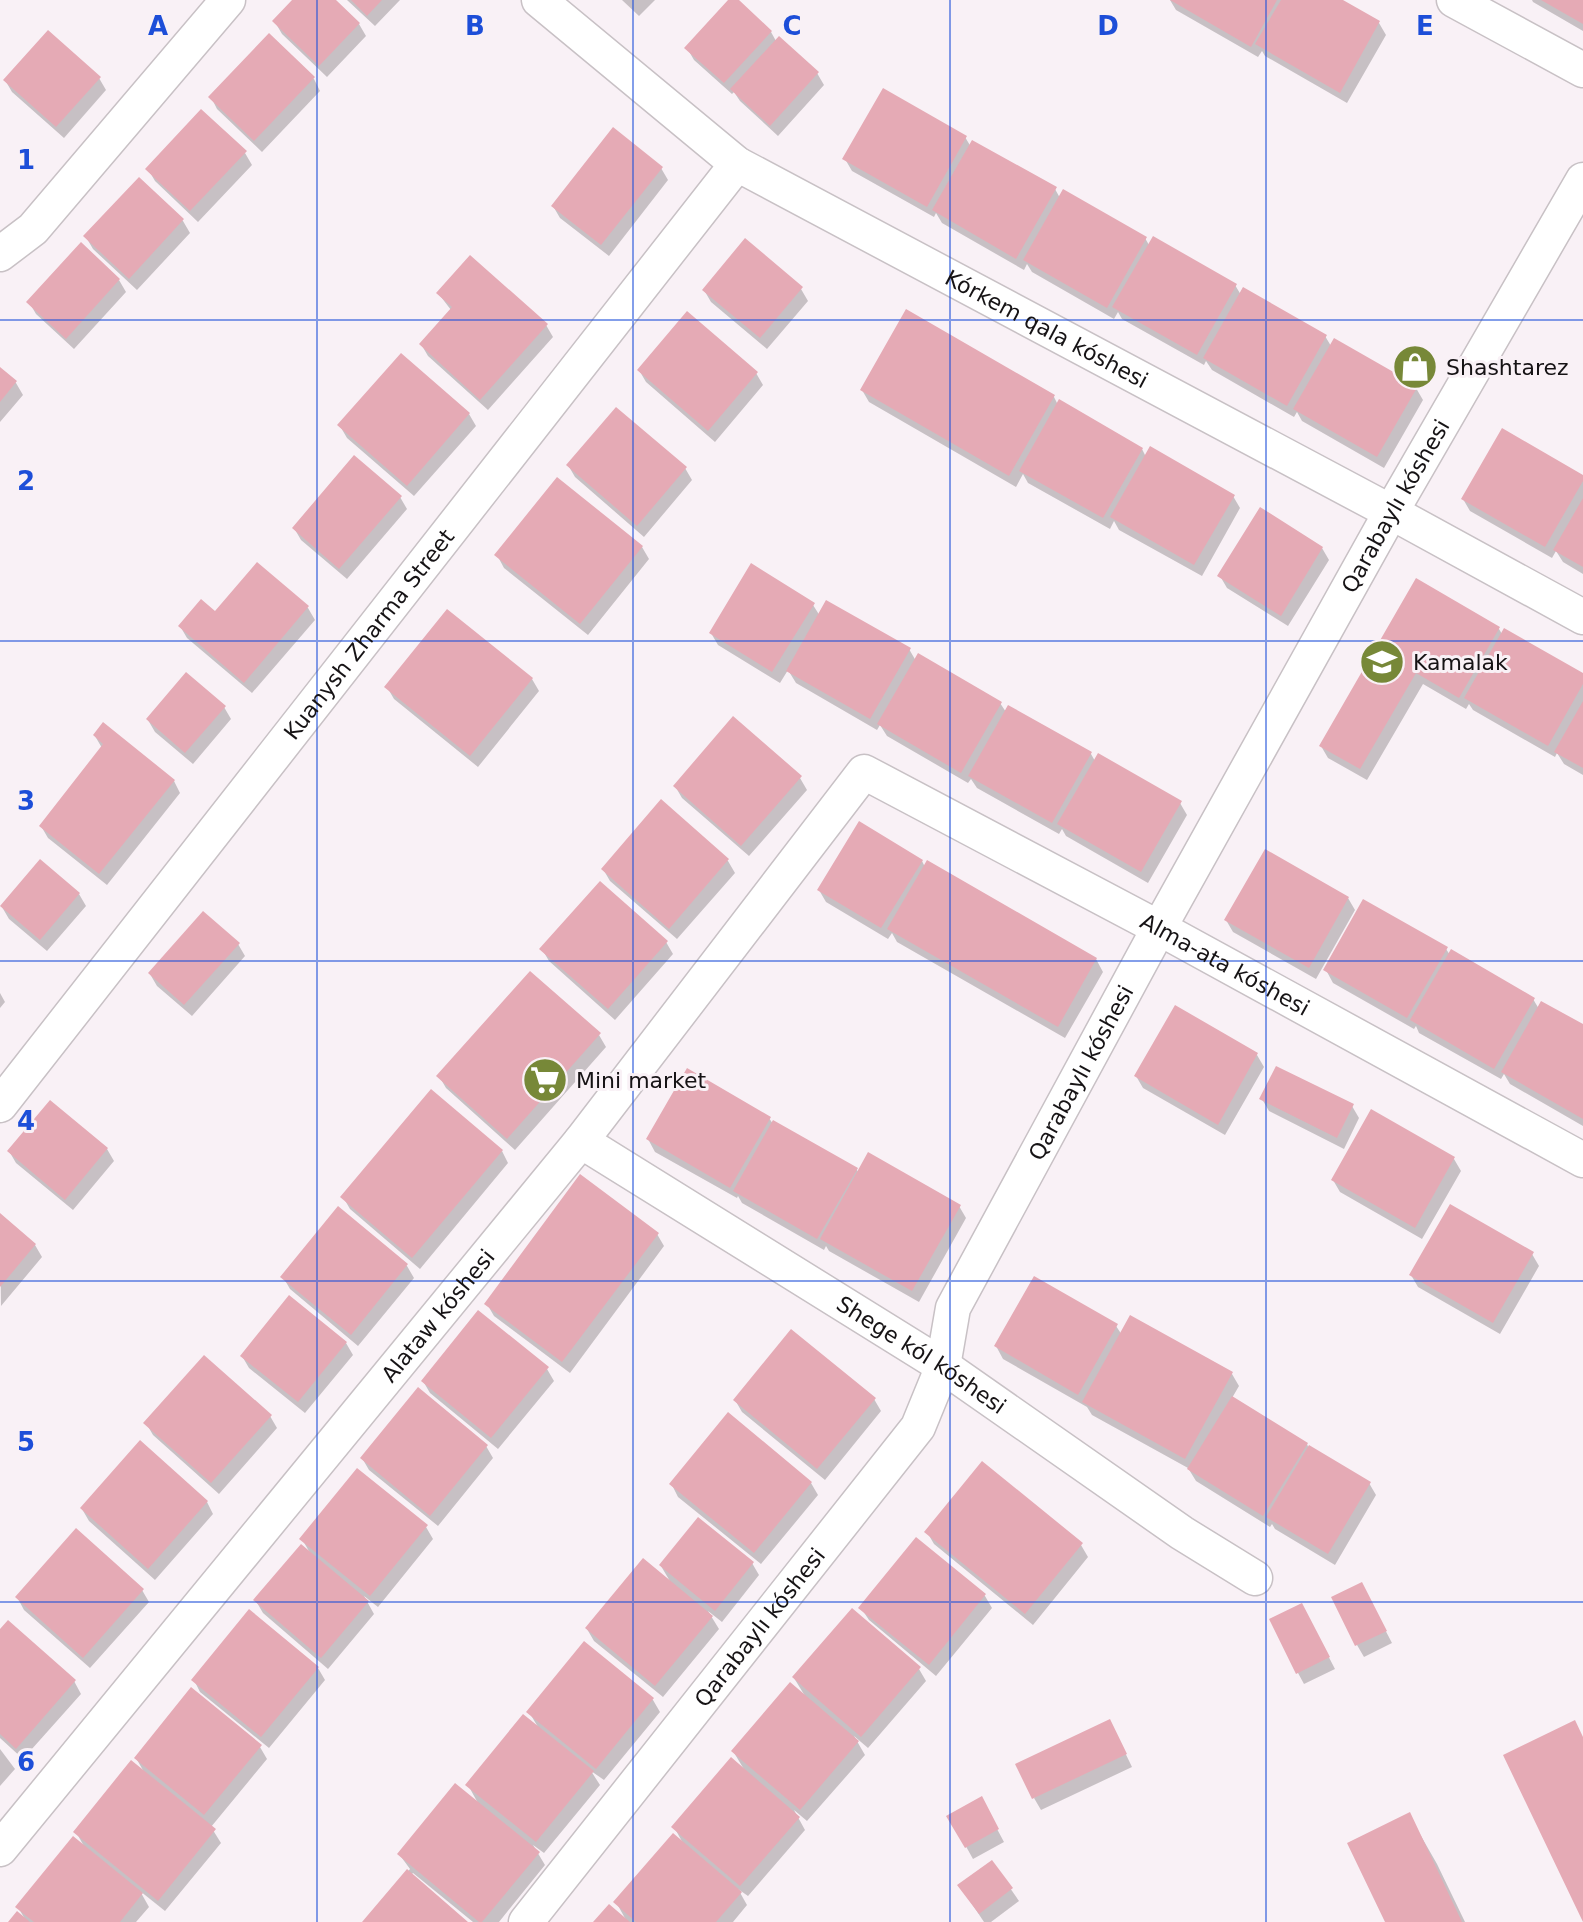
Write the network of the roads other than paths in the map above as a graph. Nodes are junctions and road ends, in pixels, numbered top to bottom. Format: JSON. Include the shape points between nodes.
{"nodes":[{"id":1,"x":228,"y":0,"type":"edge"},
{"id":2,"x":539,"y":0,"type":"edge"},
{"id":3,"x":1454,"y":0,"type":"edge"},
{"id":4,"x":1583,"y":70,"type":"edge"},
{"id":5,"x":737,"y":164,"type":"junction"},
{"id":6,"x":1583,"y":180,"type":"edge"},
{"id":7,"x":0,"y":254,"type":"edge"},
{"id":8,"x":1391,"y":512,"type":"junction"},
{"id":9,"x":1583,"y":617,"type":"edge"},
{"id":10,"x":864,"y":772,"type":"joint"},
{"id":11,"x":1159,"y":928,"type":"junction"},
{"id":12,"x":0,"y":1105,"type":"edge"},
{"id":13,"x":581,"y":1141,"type":"junction"},
{"id":14,"x":1583,"y":1160,"type":"edge"},
{"id":15,"x":943,"y":1366,"type":"junction"},
{"id":16,"x":1255,"y":1578,"type":"dead end"},
{"id":17,"x":0,"y":1849,"type":"edge"},
{"id":18,"x":526,"y":1922,"type":"edge"}],
"edges":[{"from":1,"to":7,"type":"street","via":[[33,229]]},
{"from":2,"to":5,"type":"street","name":"Kórkem qala kóshesi"},
{"from":3,"to":4,"type":"street"},
{"from":5,"to":8,"type":"street","name":"Kórkem qala kóshesi"},
{"from":5,"to":12,"type":"street","name":"Kuanysh Zharma Street"},
{"from":6,"to":8,"type":"street","name":"Qarabaylı kóshesi"},
{"from":8,"to":9,"type":"street","name":"Kórkem qala kóshesi"},
{"from":8,"to":11,"type":"street","name":"Qarabaylı kóshesi"},
{"from":10,"to":11,"type":"street","name":"Alma-ata kóshesi"},
{"from":10,"to":13,"type":"street","name":"Alataw kóshesi"},
{"from":11,"to":14,"type":"street","name":"Alma-ata kóshesi"},
{"from":11,"to":15,"type":"street","name":"Qarabaylı kóshesi","via":[[953,1308]]},
{"from":13,"to":15,"type":"street","name":"Shege kól kóshesi"},
{"from":13,"to":17,"type":"street","name":"Alataw kóshesi"},
{"from":15,"to":16,"type":"street","name":"Shege kól kóshesi"},
{"from":15,"to":18,"type":"street","name":"Qarabaylı kóshesi","via":[[918,1427]]}]}
